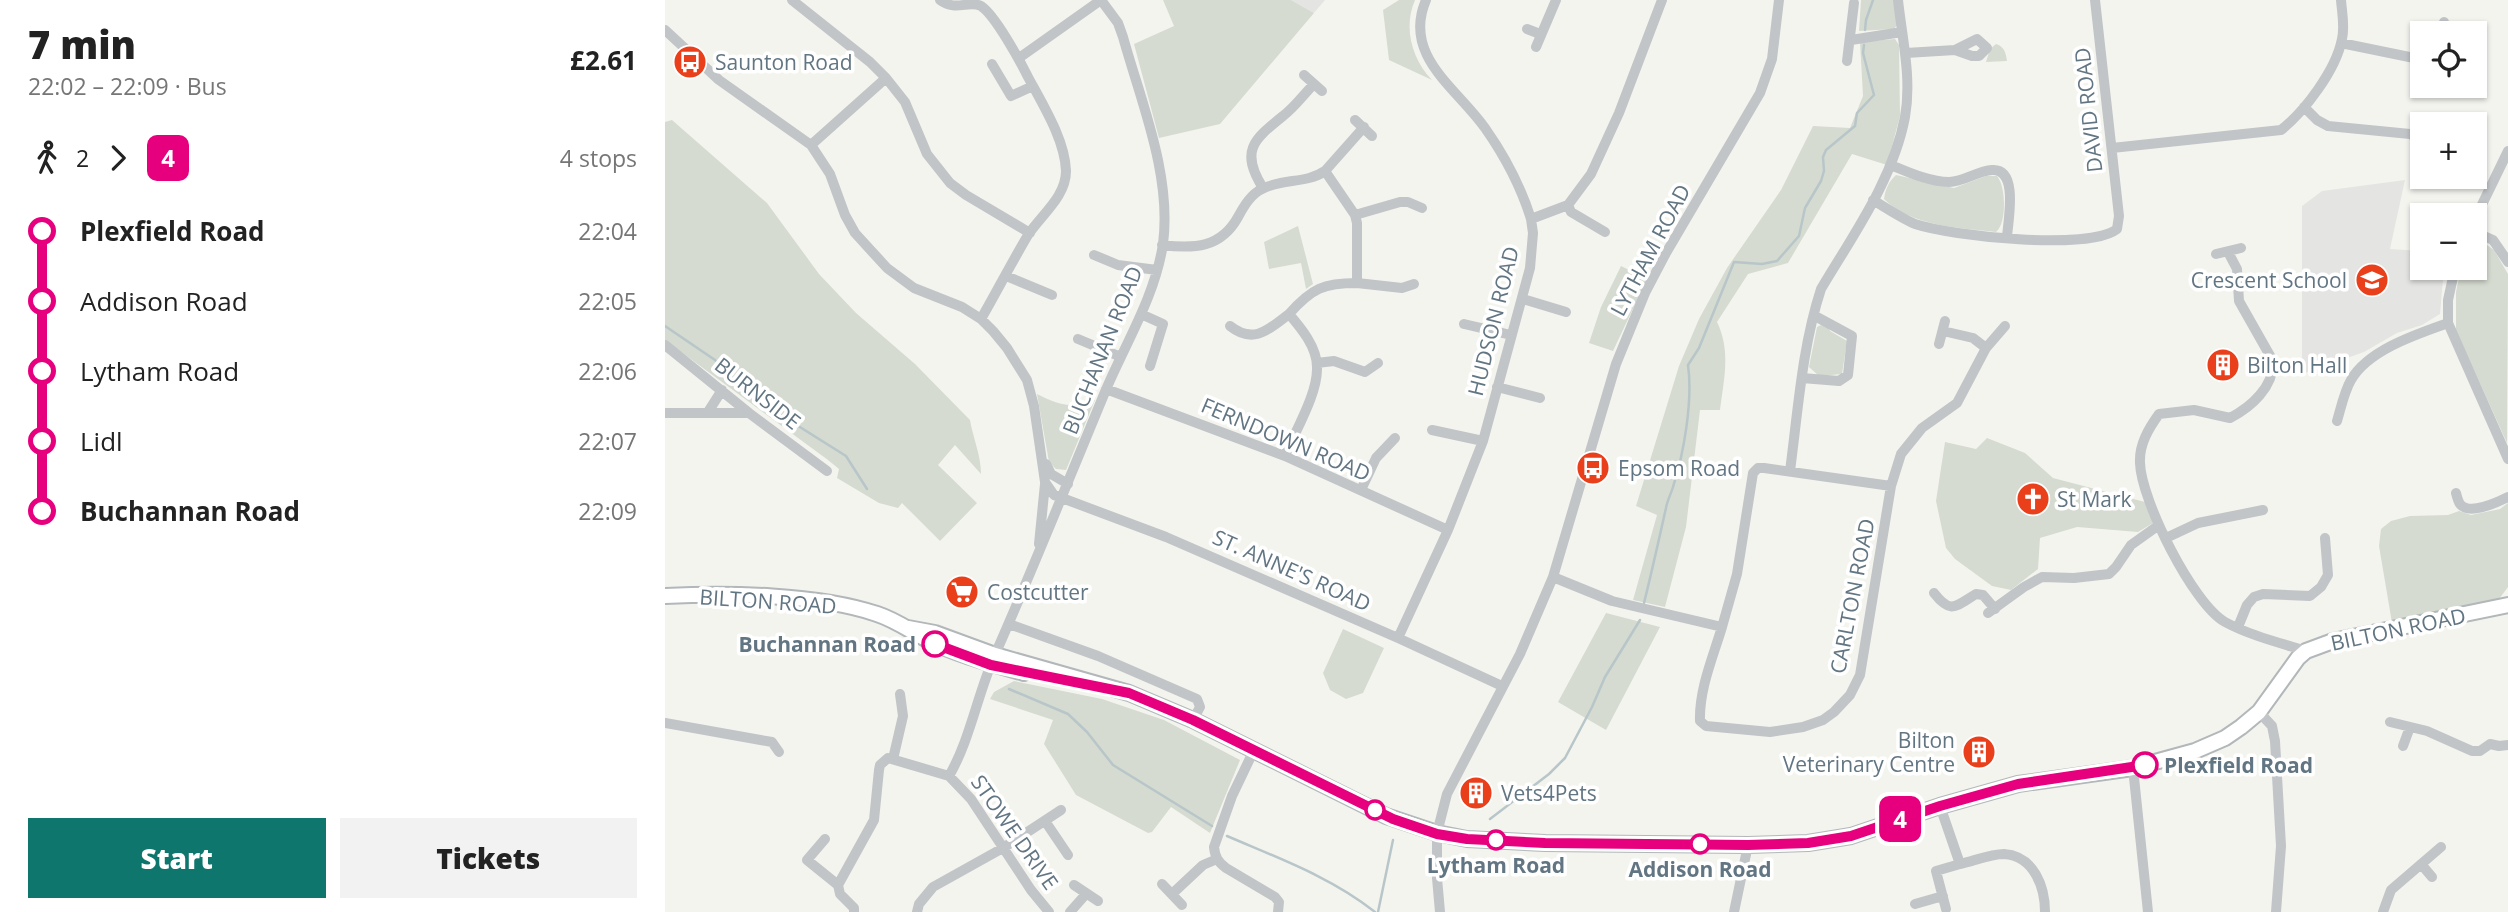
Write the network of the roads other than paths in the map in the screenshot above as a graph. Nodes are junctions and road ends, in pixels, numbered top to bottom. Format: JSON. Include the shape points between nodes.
{"nodes":[{"id":1,"x":792,"y":0,"type":"edge"},
{"id":2,"x":940,"y":0,"type":"edge"},
{"id":3,"x":1101,"y":0,"type":"edge"},
{"id":4,"x":1426,"y":0,"type":"edge"},
{"id":5,"x":1556,"y":0,"type":"edge"},
{"id":6,"x":1661,"y":0,"type":"edge"},
{"id":7,"x":1779,"y":0,"type":"edge"},
{"id":8,"x":1898,"y":0,"type":"edge"},
{"id":9,"x":2095,"y":0,"type":"edge"},
{"id":10,"x":2341,"y":0,"type":"edge"},
{"id":11,"x":1854,"y":3,"type":"dead end"},
{"id":12,"x":1527,"y":29,"type":"dead end"},
{"id":13,"x":665,"y":30,"type":"edge"},
{"id":14,"x":1902,"y":32,"type":"junction"},
{"id":15,"x":1540,"y":34,"type":"junction"},
{"id":16,"x":1851,"y":40,"type":"junction"},
{"id":17,"x":2341,"y":43,"type":"junction"},
{"id":18,"x":1537,"y":47,"type":"dead end"},
{"id":19,"x":1955,"y":50,"type":"dead end"},
{"id":20,"x":1906,"y":53,"type":"junction"},
{"id":21,"x":2410,"y":57,"type":"edge"},
{"id":22,"x":1019,"y":58,"type":"junction"},
{"id":23,"x":1847,"y":61,"type":"dead end"},
{"id":24,"x":992,"y":64,"type":"dead end"},
{"id":25,"x":1304,"y":75,"type":"dead end"},
{"id":26,"x":886,"y":78,"type":"junction"},
{"id":27,"x":1033,"y":86,"type":"junction"},
{"id":28,"x":2304,"y":107,"type":"junction"},
{"id":29,"x":1364,"y":128,"type":"dead end"},
{"id":30,"x":2410,"y":134,"type":"edge"},
{"id":31,"x":811,"y":145,"type":"junction"},
{"id":32,"x":2112,"y":148,"type":"junction"},
{"id":33,"x":2508,"y":151,"type":"edge"},
{"id":34,"x":1891,"y":165,"type":"junction"},
{"id":35,"x":1325,"y":171,"type":"junction"},
{"id":36,"x":1263,"y":188,"type":"junction"},
{"id":37,"x":1873,"y":200,"type":"junction"},
{"id":38,"x":1417,"y":203,"type":"dead end"},
{"id":39,"x":2483,"y":203,"type":"edge"},
{"id":40,"x":1568,"y":205,"type":"junction"},
{"id":41,"x":1355,"y":215,"type":"junction"},
{"id":42,"x":1531,"y":219,"type":"junction"},
{"id":43,"x":1605,"y":232,"type":"dead end"},
{"id":44,"x":1030,"y":233,"type":"junction"},
{"id":45,"x":2007,"y":237,"type":"junction"},
{"id":46,"x":2487,"y":237,"type":"edge"},
{"id":47,"x":1163,"y":245,"type":"junction"},
{"id":48,"x":2241,"y":248,"type":"dead end"},
{"id":49,"x":2228,"y":252,"type":"junction"},
{"id":50,"x":2216,"y":254,"type":"dead end"},
{"id":51,"x":2507,"y":255,"type":"edge"},
{"id":52,"x":1094,"y":256,"type":"dead end"},
{"id":53,"x":1157,"y":270,"type":"junction"},
{"id":54,"x":1006,"y":276,"type":"junction"},
{"id":55,"x":2452,"y":280,"type":"edge"},
{"id":56,"x":1357,"y":282,"type":"junction"},
{"id":57,"x":1414,"y":284,"type":"dead end"},
{"id":58,"x":1402,"y":288,"type":"junction"},
{"id":59,"x":1052,"y":295,"type":"dead end"},
{"id":60,"x":1523,"y":299,"type":"junction"},
{"id":61,"x":1405,"y":300,"type":"dead end"},
{"id":62,"x":1566,"y":312,"type":"dead end"},
{"id":63,"x":1141,"y":314,"type":"junction"},
{"id":64,"x":1289,"y":314,"type":"junction"},
{"id":65,"x":1815,"y":316,"type":"junction"},
{"id":66,"x":981,"y":319,"type":"junction"},
{"id":67,"x":2448,"y":323,"type":"junction"},
{"id":68,"x":1464,"y":324,"type":"dead end"},
{"id":69,"x":2005,"y":326,"type":"dead end"},
{"id":70,"x":1234,"y":334,"type":"dead end"},
{"id":71,"x":1511,"y":335,"type":"junction"},
{"id":72,"x":1078,"y":339,"type":"dead end"},
{"id":73,"x":1940,"y":344,"type":"dead end"},
{"id":74,"x":665,"y":345,"type":"edge"},
{"id":75,"x":1986,"y":348,"type":"junction"},
{"id":76,"x":1121,"y":357,"type":"junction"},
{"id":77,"x":1317,"y":363,"type":"junction"},
{"id":78,"x":1378,"y":363,"type":"dead end"},
{"id":79,"x":1150,"y":366,"type":"dead end"},
{"id":80,"x":1802,"y":378,"type":"junction"},
{"id":81,"x":1497,"y":387,"type":"junction"},
{"id":82,"x":1106,"y":389,"type":"junction"},
{"id":83,"x":722,"y":390,"type":"junction"},
{"id":84,"x":1534,"y":393,"type":"dead end"},
{"id":85,"x":708,"y":412,"type":"junction"},
{"id":86,"x":665,"y":413,"type":"edge"},
{"id":87,"x":749,"y":413,"type":"junction"},
{"id":88,"x":2337,"y":421,"type":"dead end"},
{"id":89,"x":1429,"y":429,"type":"dead end"},
{"id":90,"x":1396,"y":437,"type":"dead end"},
{"id":91,"x":1483,"y":442,"type":"junction"},
{"id":92,"x":1285,"y":456,"type":"junction"},
{"id":93,"x":1043,"y":458,"type":"junction"},
{"id":94,"x":2508,"y":459,"type":"edge"},
{"id":95,"x":827,"y":471,"type":"dead end"},
{"id":96,"x":1790,"y":471,"type":"junction"},
{"id":97,"x":1045,"y":482,"type":"junction"},
{"id":98,"x":1068,"y":484,"type":"junction"},
{"id":99,"x":1891,"y":486,"type":"junction"},
{"id":100,"x":1361,"y":491,"type":"junction"},
{"id":101,"x":2456,"y":493,"type":"dead end"},
{"id":102,"x":2249,"y":497,"type":"dead end"},
{"id":103,"x":2508,"y":497,"type":"edge"},
{"id":104,"x":1062,"y":499,"type":"junction"},
{"id":105,"x":2250,"y":510,"type":"junction"},
{"id":106,"x":2263,"y":510,"type":"dead end"},
{"id":107,"x":2159,"y":525,"type":"junction"},
{"id":108,"x":1448,"y":530,"type":"junction"},
{"id":109,"x":2166,"y":538,"type":"junction"},
{"id":110,"x":2325,"y":538,"type":"dead end"},
{"id":111,"x":1038,"y":554,"type":"junction"},
{"id":112,"x":1553,"y":577,"type":"junction"},
{"id":113,"x":1934,"y":593,"type":"dead end"},
{"id":114,"x":665,"y":596,"type":"edge"},
{"id":115,"x":2508,"y":605,"type":"edge"},
{"id":116,"x":1009,"y":624,"type":"junction"},
{"id":117,"x":1722,"y":627,"type":"junction"},
{"id":118,"x":2238,"y":627,"type":"junction"},
{"id":119,"x":908,"y":628,"type":"junction"},
{"id":120,"x":1398,"y":638,"type":"junction"},
{"id":121,"x":2279,"y":643,"type":"junction"},
{"id":122,"x":2306,"y":651,"type":"junction"},
{"id":123,"x":993,"y":660,"type":"junction"},
{"id":124,"x":2293,"y":665,"type":"junction"},
{"id":125,"x":1502,"y":686,"type":"junction"},
{"id":126,"x":900,"y":694,"type":"dead end"},
{"id":127,"x":2259,"y":712,"type":"junction"},
{"id":128,"x":1193,"y":720,"type":"junction"},
{"id":129,"x":2390,"y":722,"type":"dead end"},
{"id":130,"x":665,"y":723,"type":"edge"},
{"id":131,"x":2410,"y":727,"type":"junction"},
{"id":132,"x":2403,"y":746,"type":"dead end"},
{"id":133,"x":2508,"y":746,"type":"edge"},
{"id":134,"x":1254,"y":750,"type":"junction"},
{"id":135,"x":779,"y":752,"type":"dead end"},
{"id":136,"x":893,"y":759,"type":"junction"},
{"id":137,"x":2133,"y":768,"type":"junction"},
{"id":138,"x":949,"y":776,"type":"junction"},
{"id":139,"x":1940,"y":806,"type":"junction"},
{"id":140,"x":1061,"y":810,"type":"dead end"},
{"id":141,"x":1045,"y":821,"type":"junction"},
{"id":142,"x":1437,"y":834,"type":"junction"},
{"id":143,"x":825,"y":839,"type":"dead end"},
{"id":144,"x":1748,"y":845,"type":"junction"},
{"id":145,"x":2441,"y":847,"type":"dead end"},
{"id":146,"x":1003,"y":848,"type":"junction"},
{"id":147,"x":1069,"y":855,"type":"dead end"},
{"id":148,"x":1217,"y":859,"type":"junction"},
{"id":149,"x":1960,"y":864,"type":"junction"},
{"id":150,"x":2421,"y":864,"type":"junction"},
{"id":151,"x":2433,"y":877,"type":"dead end"},
{"id":152,"x":1162,"y":884,"type":"dead end"},
{"id":153,"x":838,"y":885,"type":"junction"},
{"id":154,"x":1074,"y":885,"type":"dead end"},
{"id":155,"x":1086,"y":894,"type":"junction"},
{"id":156,"x":1172,"y":894,"type":"junction"},
{"id":157,"x":1943,"y":896,"type":"junction"},
{"id":158,"x":1097,"y":901,"type":"dead end"},
{"id":159,"x":1915,"y":904,"type":"dead end"},
{"id":160,"x":1182,"y":905,"type":"dead end"},
{"id":161,"x":1946,"y":909,"type":"dead end"},
{"id":162,"x":1737,"y":911,"type":"edge"},
{"id":163,"x":854,"y":912,"type":"edge"},
{"id":164,"x":917,"y":912,"type":"edge"},
{"id":165,"x":1049,"y":912,"type":"edge"},
{"id":166,"x":1070,"y":912,"type":"edge"},
{"id":167,"x":1277,"y":912,"type":"edge"},
{"id":168,"x":1440,"y":912,"type":"edge"},
{"id":169,"x":2045,"y":912,"type":"edge"},
{"id":170,"x":2148,"y":912,"type":"edge"},
{"id":171,"x":2276,"y":912,"type":"edge"},
{"id":172,"x":2383,"y":912,"type":"edge"}],
"edges":[{"from":1,"to":26,"type":"street"},
{"from":2,"to":22,"type":"street","via":[[954,7],[983,7]]},
{"from":3,"to":22,"type":"street"},
{"from":3,"to":47,"type":"street","name":"BUCHANAN ROAD","via":[[1118,23],[1152,141],[1164,207]]},
{"from":4,"to":42,"type":"street","name":"HUDSON ROAD","via":[[1419,31],[1431,64],[1487,131],[1518,184]]},
{"from":5,"to":15,"type":"street"},
{"from":6,"to":40,"type":"street","via":[[1619,113],[1591,174]]},
{"from":7,"to":112,"type":"street","name":"LYTHAM ROAD","via":[[1772,59],[1761,93],[1644,293],[1620,351]]},
{"from":8,"to":14,"type":"street"},
{"from":9,"to":32,"type":"street","name":"DAVID ROAD"},
{"from":10,"to":17,"type":"street"},
{"from":11,"to":16,"type":"street"},
{"from":12,"to":15,"type":"street"},
{"from":13,"to":31,"type":"street","via":[[719,80]]},
{"from":14,"to":16,"type":"street"},
{"from":14,"to":20,"type":"street"},
{"from":15,"to":18,"type":"street"},
{"from":16,"to":23,"type":"street"},
{"from":17,"to":21,"type":"street"},
{"from":17,"to":28,"type":"street","via":[[2327,75]]},
{"from":19,"to":20,"type":"street"},
{"from":20,"to":34,"type":"street","via":[[1905,116]]},
{"from":22,"to":27,"type":"street"},
{"from":24,"to":27,"type":"street","via":[[1011,96]]},
{"from":25,"to":36,"type":"street","via":[[1318,87],[1254,143],[1251,161]]},
{"from":26,"to":31,"type":"street"},
{"from":26,"to":44,"type":"street","via":[[905,102],[927,154],[950,183]]},
{"from":27,"to":44,"type":"street","via":[[1058,138],[1066,173],[1053,203]]},
{"from":28,"to":30,"type":"street","via":[[2328,126]]},
{"from":28,"to":32,"type":"street","via":[[2281,130],[2269,133]]},
{"from":29,"to":35,"type":"street"},
{"from":31,"to":66,"type":"street","via":[[866,248],[914,288]]},
{"from":32,"to":45,"type":"street","name":"DAVID ROAD","via":[[2117,229],[2067,241]]},
{"from":33,"to":39,"type":"street"},
{"from":34,"to":37,"type":"street"},
{"from":34,"to":45,"type":"street","via":[[1948,182],[2001,172],[2008,181],[2010,199]]},
{"from":35,"to":36,"type":"street"},
{"from":35,"to":41,"type":"street"},
{"from":36,"to":47,"type":"street","via":[[1248,200],[1221,238],[1191,248]]},
{"from":37,"to":45,"type":"street","via":[[1913,223]]},
{"from":37,"to":65,"type":"street","via":[[1821,289]]},
{"from":38,"to":41,"type":"street","via":[[1400,202]]},
{"from":40,"to":42,"type":"street"},
{"from":40,"to":43,"type":"street","via":[[1571,212]]},
{"from":41,"to":56,"type":"street"},
{"from":42,"to":60,"type":"street","name":"HUDSON ROAD","via":[[1531,257]]},
{"from":44,"to":54,"type":"street"},
{"from":46,"to":51,"type":"street"},
{"from":47,"to":53,"type":"street","name":"BUCHANAN ROAD"},
{"from":48,"to":49,"type":"street"},
{"from":49,"to":50,"type":"street"},
{"from":49,"to":107,"type":"street","via":[[2237,269],[2239,301],[2273,366],[2263,393],[2233,417],[2189,410],[2157,415],[2139,460]]},
{"from":52,"to":53,"type":"street","via":[[1118,265]]},
{"from":53,"to":63,"type":"street","name":"BUCHANAN ROAD"},
{"from":54,"to":59,"type":"street"},
{"from":54,"to":66,"type":"street"},
{"from":55,"to":67,"type":"street"},
{"from":56,"to":58,"type":"street"},
{"from":56,"to":64,"type":"street","via":[[1319,287]]},
{"from":57,"to":58,"type":"street"},
{"from":58,"to":61,"type":"street"},
{"from":60,"to":62,"type":"street"},
{"from":60,"to":71,"type":"street","name":"HUDSON ROAD"},
{"from":63,"to":76,"type":"street","name":"BUCHANAN ROAD"},
{"from":63,"to":79,"type":"street","via":[[1163,324]]},
{"from":64,"to":70,"type":"street","via":[[1261,333]]},
{"from":64,"to":77,"type":"street","via":[[1304,332]]},
{"from":65,"to":80,"type":"street"},
{"from":65,"to":80,"type":"street","via":[[1852,336],[1848,375],[1839,382]]},
{"from":66,"to":93,"type":"street","via":[[1027,380]]},
{"from":67,"to":88,"type":"street","via":[[2409,338],[2362,365],[2351,380]]},
{"from":67,"to":94,"type":"street"},
{"from":68,"to":71,"type":"street"},
{"from":69,"to":75,"type":"street","name":"CARLTON ROAD"},
{"from":71,"to":81,"type":"street","name":"HUDSON ROAD"},
{"from":72,"to":76,"type":"street"},
{"from":73,"to":75,"type":"street","via":[[1944,326]]},
{"from":74,"to":83,"type":"street","name":"BURNSIDE"},
{"from":75,"to":99,"type":"street","name":"CARLTON ROAD","via":[[1957,403],[1922,428],[1901,454]]},
{"from":76,"to":82,"type":"street","name":"BUCHANAN ROAD"},
{"from":77,"to":78,"type":"street","via":[[1343,363],[1371,376]]},
{"from":77,"to":92,"type":"street","via":[[1312,393]]},
{"from":80,"to":96,"type":"street"},
{"from":81,"to":84,"type":"street"},
{"from":81,"to":91,"type":"street","name":"HUDSON ROAD"},
{"from":82,"to":92,"type":"street","name":"FERNDOWN ROAD"},
{"from":82,"to":98,"type":"street","name":"BUCHANAN ROAD"},
{"from":83,"to":85,"type":"street"},
{"from":83,"to":87,"type":"street","name":"BURNSIDE"},
{"from":85,"to":86,"type":"street"},
{"from":85,"to":87,"type":"street"},
{"from":87,"to":95,"type":"street","name":"BURNSIDE"},
{"from":89,"to":91,"type":"street"},
{"from":90,"to":100,"type":"street","via":[[1376,458]]},
{"from":91,"to":108,"type":"street","name":"HUDSON ROAD"},
{"from":92,"to":100,"type":"street","name":"FERNDOWN ROAD"},
{"from":93,"to":97,"type":"street"},
{"from":93,"to":98,"type":"street","via":[[1051,474]]},
{"from":96,"to":99,"type":"street"},
{"from":96,"to":117,"type":"street","via":[[1758,468],[1753,473],[1737,574]]},
{"from":97,"to":104,"type":"street"},
{"from":97,"to":111,"type":"street"},
{"from":98,"to":104,"type":"street","name":"BUCHANAN ROAD"},
{"from":99,"to":117,"type":"street","name":"CARLTON ROAD","via":[[1860,675],[1843,705],[1823,720],[1791,730],[1706,726],[1700,721],[1700,712]]},
{"from":100,"to":108,"type":"street","name":"FERNDOWN ROAD"},
{"from":101,"to":103,"type":"street","via":[[2465,507],[2485,508]]},
{"from":102,"to":105,"type":"street"},
{"from":104,"to":111,"type":"street","name":"BUCHANAN ROAD"},
{"from":104,"to":120,"type":"street","name":"ST. ANNE'S ROAD","via":[[1166,537]]},
{"from":105,"to":106,"type":"street"},
{"from":105,"to":109,"type":"street","via":[[2198,523]]},
{"from":107,"to":109,"type":"street"},
{"from":107,"to":113,"type":"street","via":[[2131,545],[2109,574],[2042,577],[1991,611],[1983,595],[1952,607]]},
{"from":108,"to":120,"type":"street","name":"HUDSON ROAD"},
{"from":109,"to":118,"type":"street","via":[[2198,595],[2224,621]]},
{"from":110,"to":118,"type":"street","via":[[2328,575],[2321,587],[2310,596],[2254,597]]},
{"from":111,"to":116,"type":"street","name":"BUCHANAN ROAD"},
{"from":112,"to":117,"type":"street","via":[[1623,605]]},
{"from":112,"to":125,"type":"street","name":"LYTHAM ROAD"},
{"from":114,"to":119,"type":"main road","name":"BILTON ROAD","via":[[791,599],[876,614]]},
{"from":115,"to":122,"type":"main road","name":"BILTON ROAD","via":[[2333,641]]},
{"from":116,"to":123,"type":"street","name":"BUCHANAN ROAD"},
{"from":116,"to":128,"type":"street","via":[[1197,699],[1200,707]]},
{"from":118,"to":121,"type":"street"},
{"from":119,"to":123,"type":"main road","name":"BILTON ROAD","via":[[935,633]]},
{"from":119,"to":123,"type":"main road","name":"BILTON ROAD","via":[[935,644]]},
{"from":120,"to":125,"type":"street","name":"ST. ANNE'S ROAD"},
{"from":121,"to":122,"type":"street"},
{"from":121,"to":124,"type":"street"},
{"from":122,"to":124,"type":"main road","name":"BILTON ROAD"},
{"from":123,"to":128,"type":"main road","name":"BILTON ROAD","via":[[1129,693]]},
{"from":123,"to":138,"type":"street","name":"BUCHANAN ROAD"},
{"from":124,"to":127,"type":"main road","name":"BILTON ROAD"},
{"from":125,"to":142,"type":"street","name":"LYTHAM ROAD","via":[[1447,794]]},
{"from":126,"to":136,"type":"street","via":[[903,716]]},
{"from":127,"to":137,"type":"main road","name":"BILTON ROAD","via":[[2225,738]]},
{"from":127,"to":171,"type":"street","via":[[2271,726],[2275,741],[2281,846]]},
{"from":128,"to":134,"type":"main road","name":"BILTON ROAD"},
{"from":129,"to":131,"type":"street"},
{"from":130,"to":135,"type":"street","via":[[772,742]]},
{"from":131,"to":132,"type":"street"},
{"from":131,"to":133,"type":"street","via":[[2472,751],[2490,744]]},
{"from":134,"to":142,"type":"main road","name":"BILTON ROAD","via":[[1386,816]]},
{"from":134,"to":148,"type":"street","via":[[1214,847]]},
{"from":136,"to":138,"type":"street"},
{"from":136,"to":153,"type":"street","via":[[880,765],[874,820]]},
{"from":137,"to":139,"type":"main road","name":"BILTON ROAD","via":[[2018,784]]},
{"from":137,"to":170,"type":"street"},
{"from":138,"to":146,"type":"street","name":"STOWE DRIVE","via":[[971,799]]},
{"from":139,"to":144,"type":"main road","name":"BILTON ROAD","via":[[1851,836]]},
{"from":139,"to":149,"type":"street"},
{"from":140,"to":141,"type":"street"},
{"from":141,"to":146,"type":"street"},
{"from":141,"to":147,"type":"street"},
{"from":142,"to":144,"type":"main road","name":"BILTON ROAD","via":[[1545,843]]},
{"from":142,"to":168,"type":"street","name":"LYTHAM ROAD"},
{"from":143,"to":153,"type":"street","via":[[807,860]]},
{"from":144,"to":162,"type":"street"},
{"from":145,"to":150,"type":"street"},
{"from":146,"to":164,"type":"street","via":[[933,887]]},
{"from":146,"to":165,"type":"street","name":"STOWE DRIVE"},
{"from":148,"to":156,"type":"street","via":[[1203,865]]},
{"from":148,"to":167,"type":"street","via":[[1275,897]]},
{"from":149,"to":157,"type":"street","via":[[1937,871]]},
{"from":149,"to":169,"type":"street","via":[[2011,855],[2040,880]]},
{"from":150,"to":151,"type":"street"},
{"from":150,"to":172,"type":"street","via":[[2391,890]]},
{"from":152,"to":156,"type":"street"},
{"from":153,"to":163,"type":"street"},
{"from":154,"to":155,"type":"street"},
{"from":155,"to":158,"type":"street"},
{"from":155,"to":166,"type":"street"},
{"from":156,"to":160,"type":"street"},
{"from":157,"to":159,"type":"street"},
{"from":157,"to":161,"type":"street"}]}
